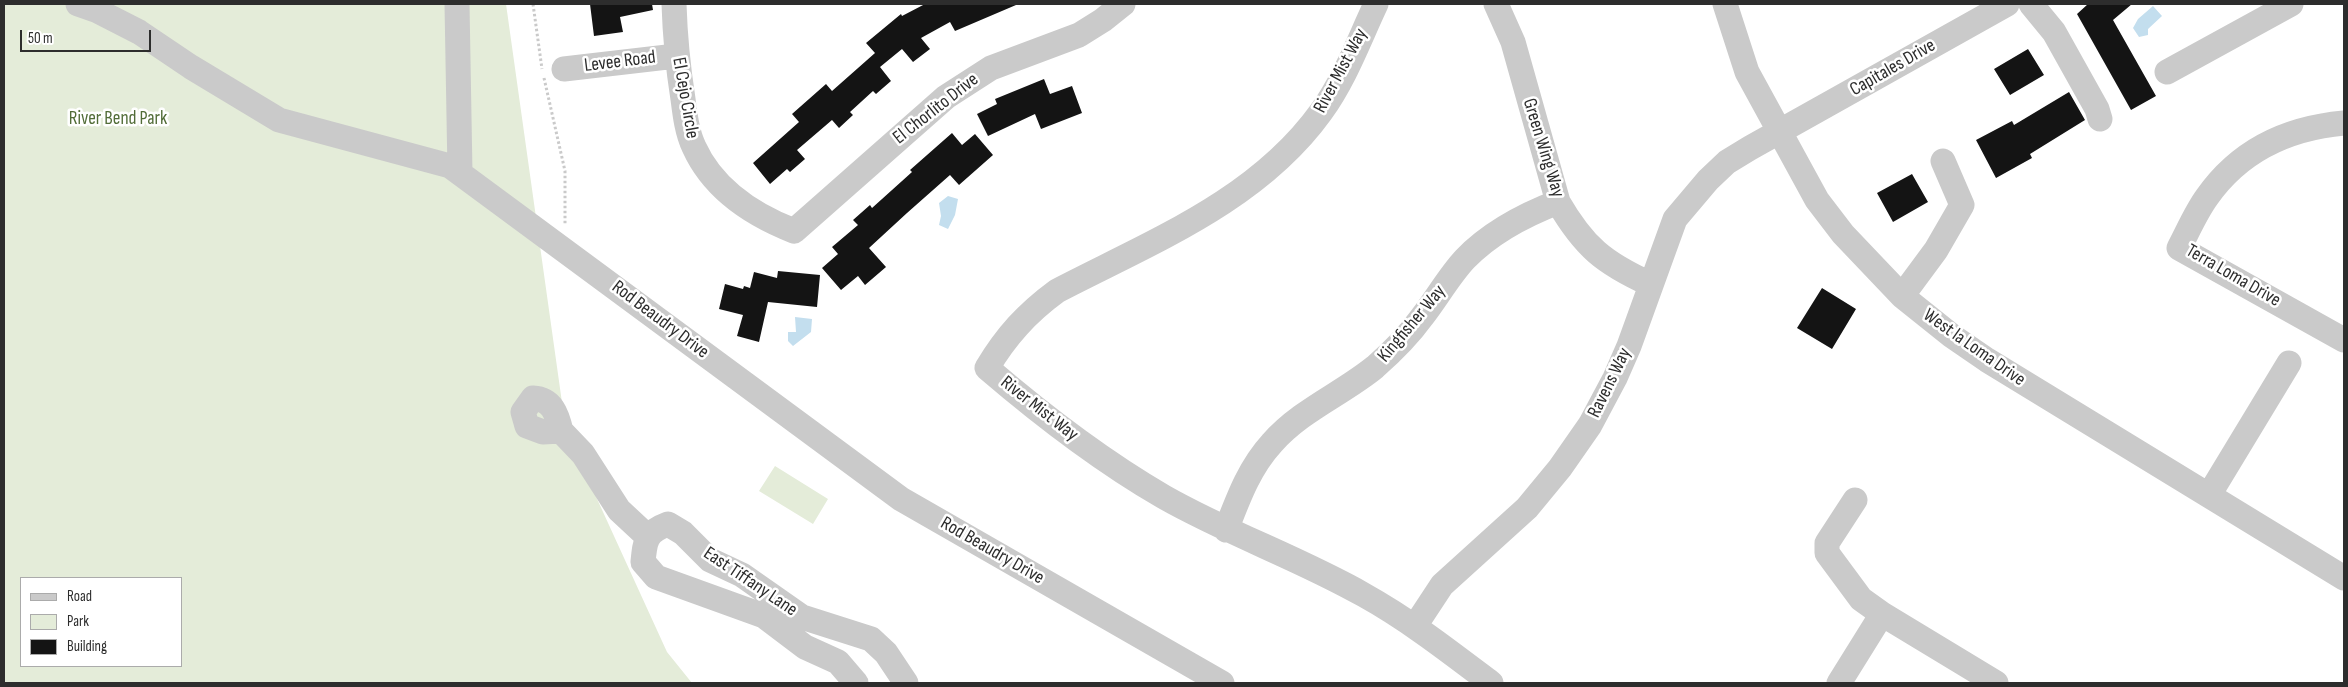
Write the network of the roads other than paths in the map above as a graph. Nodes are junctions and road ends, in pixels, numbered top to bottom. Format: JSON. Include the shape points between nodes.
{"nodes":[{"id":1,"x":78,"y":4,"type":"edge"},
{"id":2,"x":457,"y":4,"type":"edge"},
{"id":3,"x":674,"y":4,"type":"edge"},
{"id":4,"x":1123,"y":4,"type":"edge"},
{"id":5,"x":1376,"y":4,"type":"edge"},
{"id":6,"x":1496,"y":4,"type":"edge"},
{"id":7,"x":1725,"y":4,"type":"edge"},
{"id":8,"x":2007,"y":4,"type":"edge"},
{"id":9,"x":2031,"y":4,"type":"edge"},
{"id":10,"x":2291,"y":4,"type":"edge"},
{"id":11,"x":676,"y":56,"type":"junction"},
{"id":12,"x":553,"y":71,"type":"road end"},
{"id":13,"x":2167,"y":72,"type":"dead end"},
{"id":14,"x":2100,"y":119,"type":"dead end"},
{"id":15,"x":2344,"y":123,"type":"edge"},
{"id":16,"x":1780,"y":131,"type":"junction"},
{"id":17,"x":1943,"y":161,"type":"dead end"},
{"id":18,"x":460,"y":173,"type":"junction"},
{"id":19,"x":1558,"y":202,"type":"junction"},
{"id":20,"x":794,"y":231,"type":"joint"},
{"id":21,"x":1650,"y":284,"type":"junction"},
{"id":22,"x":1902,"y":296,"type":"junction"},
{"id":23,"x":2344,"y":340,"type":"edge"},
{"id":24,"x":2289,"y":364,"type":"dead end"},
{"id":25,"x":561,"y":430,"type":"dead end"},
{"id":26,"x":2209,"y":496,"type":"junction"},
{"id":27,"x":1855,"y":500,"type":"dead end"},
{"id":28,"x":1226,"y":530,"type":"junction"},
{"id":29,"x":648,"y":537,"type":"junction"},
{"id":30,"x":2344,"y":578,"type":"edge"},
{"id":31,"x":1882,"y":614,"type":"junction"},
{"id":32,"x":1415,"y":626,"type":"junction"},
{"id":33,"x":856,"y":683,"type":"edge"},
{"id":34,"x":906,"y":683,"type":"edge"},
{"id":35,"x":1222,"y":683,"type":"edge"},
{"id":36,"x":1491,"y":683,"type":"edge"},
{"id":37,"x":1839,"y":683,"type":"edge"},
{"id":38,"x":1996,"y":683,"type":"edge"}],
"edges":[{"from":1,"to":18,"type":"street","name":"Rod Beaudry Drive","via":[[139,32],[278,120],[450,166]]},
{"from":2,"to":18,"type":"street"},
{"from":3,"to":11,"type":"street","name":"El Cejo Circle"},
{"from":4,"to":20,"type":"street","name":"El Chorlito Drive","via":[[1079,34],[1016,57],[968,81]]},
{"from":5,"to":28,"type":"street","name":"River Mist Way","via":[[1334,92],[1300,139],[1276,164],[1221,206],[1057,291],[1016,325],[987,368],[1026,402],[1116,467]]},
{"from":6,"to":19,"type":"street","name":"Green Wing Way","via":[[1513,42]]},
{"from":7,"to":16,"type":"street","name":"West la Loma Drive","via":[[1747,72]]},
{"from":8,"to":16,"type":"street","name":"Capitales Drive"},
{"from":9,"to":14,"type":"street","via":[[2054,32]]},
{"from":10,"to":13,"type":"street"},
{"from":11,"to":12,"type":"street","name":"Levee Road"},
{"from":11,"to":20,"type":"street","name":"El Cejo Circle","via":[[687,128],[699,158],[732,196],[752,211]]},
{"from":15,"to":23,"type":"street","name":"Terra Loma Drive","via":[[2287,134],[2250,154],[2226,174],[2206,198],[2180,248]]},
{"from":16,"to":21,"type":"street","name":"Ravens Way","via":[[1727,162],[1692,197],[1675,219]]},
{"from":16,"to":22,"type":"street","name":"West la Loma Drive","via":[[1817,200],[1843,234]]},
{"from":17,"to":22,"type":"street","via":[[1962,205],[1936,250]]},
{"from":18,"to":35,"type":"street","name":"Rod Beaudry Drive","via":[[901,499]]},
{"from":19,"to":21,"type":"street","name":"Green Wing Way","via":[[1572,226],[1599,256],[1621,271]]},
{"from":19,"to":28,"type":"street","name":"Kingfisher Way","via":[[1512,222],[1488,239],[1456,269],[1422,318],[1376,366],[1297,420],[1272,443],[1244,485]]},
{"from":21,"to":32,"type":"street","name":"Ravens Way","via":[[1629,346],[1590,425],[1560,468],[1514,520],[1442,585]]},
{"from":22,"to":26,"type":"street","name":"West la Loma Drive","via":[[1987,360]]},
{"from":24,"to":26,"type":"street"},
{"from":25,"to":29,"type":"street","via":[[582,454],[619,510]]},
{"from":26,"to":30,"type":"street","name":"West la Loma Drive"},
{"from":27,"to":31,"type":"street","via":[[1828,543],[1827,553],[1861,599]]},
{"from":28,"to":32,"type":"street","name":"River Mist Way","via":[[1323,573]]},
{"from":29,"to":33,"type":"street","name":"East Tiffany Lane","via":[[643,562],[656,577],[764,616],[805,647],[838,662]]},
{"from":29,"to":34,"type":"street","name":"East Tiffany Lane","via":[[654,530],[668,524],[683,533],[710,560],[742,575],[802,617],[871,639],[886,653]]},
{"from":31,"to":37,"type":"street"},
{"from":31,"to":38,"type":"street"},
{"from":32,"to":36,"type":"street","name":"River Mist Way"}]}
